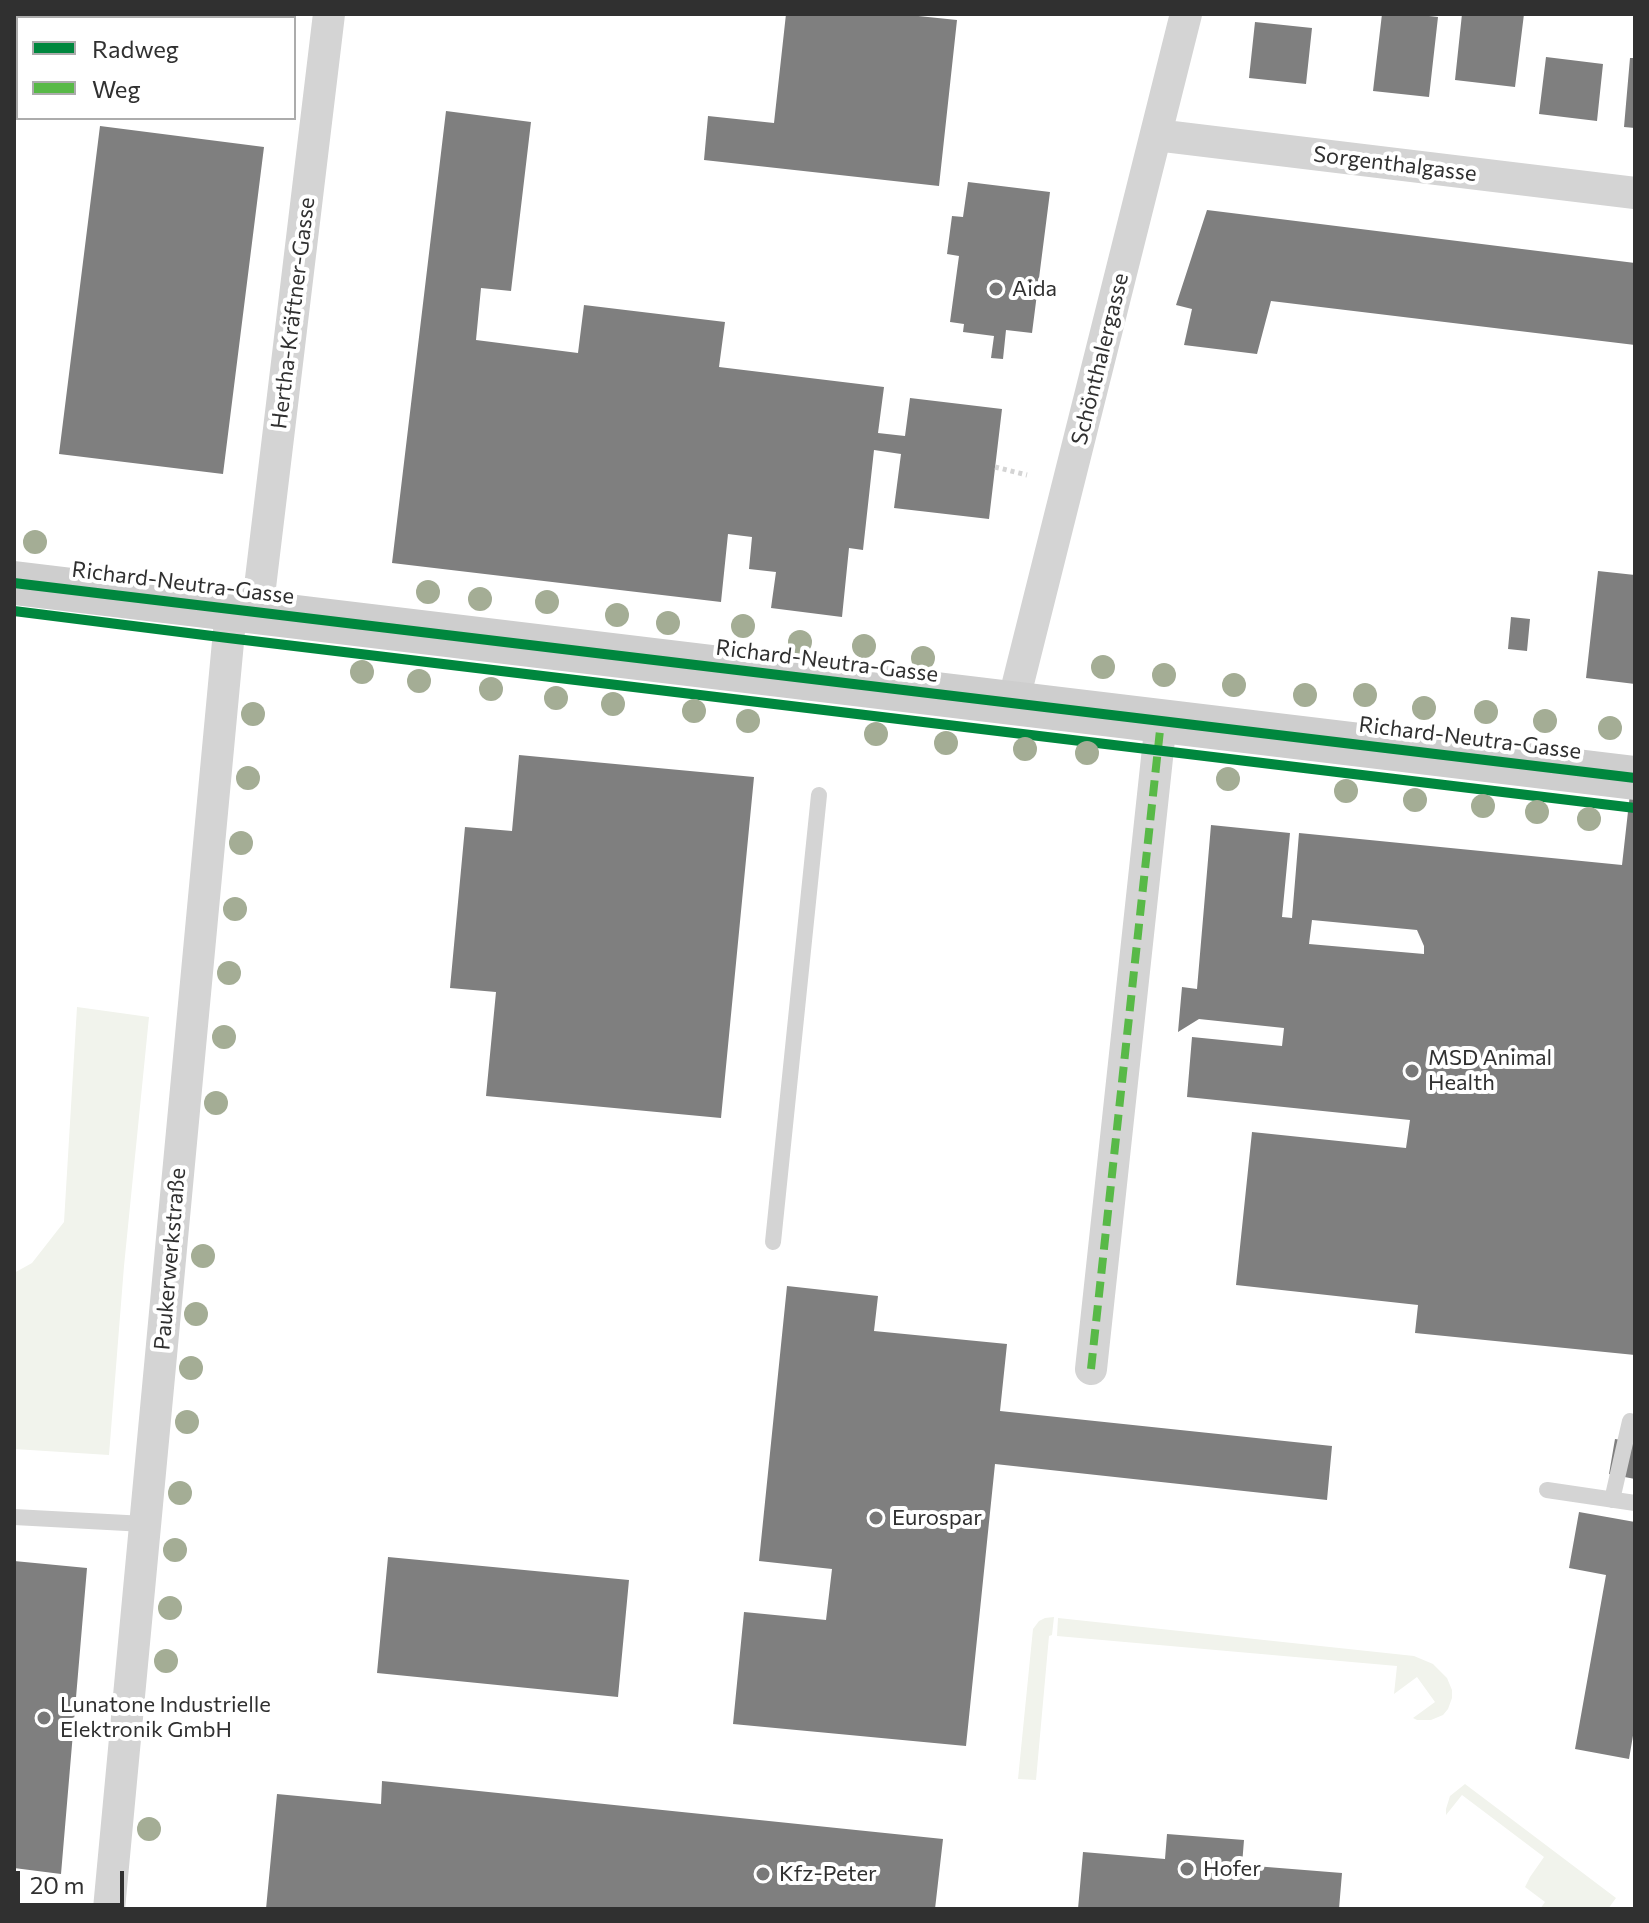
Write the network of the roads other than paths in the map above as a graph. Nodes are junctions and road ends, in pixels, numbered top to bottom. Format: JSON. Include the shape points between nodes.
{"nodes":[{"id":1,"x":329,"y":14,"type":"edge"},
{"id":2,"x":1186,"y":14,"type":"edge"},
{"id":3,"x":1156,"y":135,"type":"junction"},
{"id":4,"x":1635,"y":193,"type":"edge"},
{"id":5,"x":14,"y":583,"type":"edge"},
{"id":6,"x":244,"y":611,"type":"junction"},
{"id":7,"x":1013,"y":703,"type":"junction"},
{"id":8,"x":1161,"y":721,"type":"junction"},
{"id":9,"x":1635,"y":778,"type":"edge"},
{"id":10,"x":819,"y":795,"type":"dead end"},
{"id":11,"x":773,"y":1242,"type":"dead end"},
{"id":12,"x":1091,"y":1369,"type":"dead end"},
{"id":13,"x":1630,"y":1421,"type":"dead end"},
{"id":14,"x":1547,"y":1490,"type":"dead end"},
{"id":15,"x":1612,"y":1500,"type":"junction"},
{"id":16,"x":1635,"y":1503,"type":"edge"},
{"id":17,"x":14,"y":1517,"type":"edge"},
{"id":18,"x":145,"y":1524,"type":"junction"},
{"id":19,"x":109,"y":1909,"type":"edge"}],
"edges":[{"from":1,"to":6,"type":"street","name":"Hertha-Kräftner-Gasse"},
{"from":2,"to":3,"type":"street","name":"Schönthalergasse"},
{"from":3,"to":4,"type":"street","name":"Sorgenthalgasse"},
{"from":3,"to":7,"type":"street","name":"Schönthalergasse"},
{"from":5,"to":6,"type":"street","name":"Richard-Neutra-Gasse"},
{"from":6,"to":7,"type":"street","name":"Richard-Neutra-Gasse"},
{"from":6,"to":18,"type":"street","name":"Paukerwerkstraße"},
{"from":7,"to":8,"type":"street","name":"Richard-Neutra-Gasse"},
{"from":8,"to":9,"type":"street","name":"Richard-Neutra-Gasse"},
{"from":8,"to":12,"type":"street"},
{"from":10,"to":11,"type":"lane"},
{"from":13,"to":15,"type":"lane"},
{"from":14,"to":15,"type":"lane"},
{"from":15,"to":16,"type":"lane"},
{"from":17,"to":18,"type":"lane"},
{"from":18,"to":19,"type":"street","name":"Paukerwerkstraße"}]}
